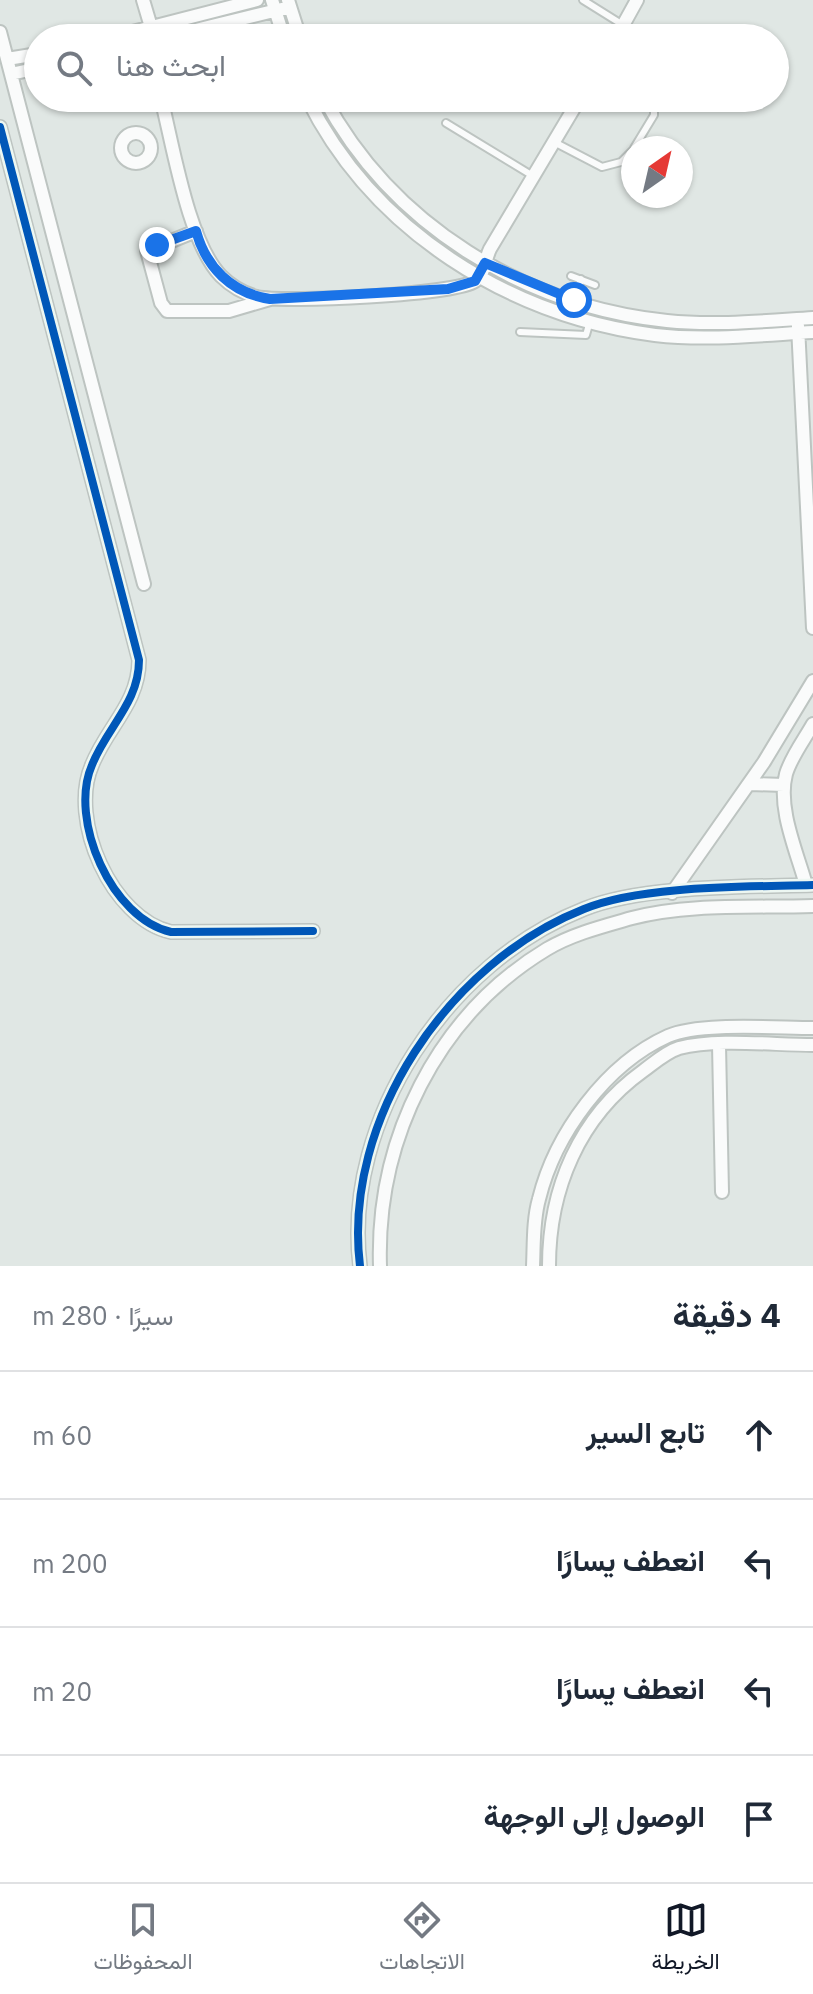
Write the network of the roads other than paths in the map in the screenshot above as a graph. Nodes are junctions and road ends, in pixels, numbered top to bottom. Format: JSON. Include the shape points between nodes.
{"nodes":[{"id":1,"x":143,"y":0,"type":"edge"},
{"id":2,"x":257,"y":0,"type":"edge"},
{"id":3,"x":583,"y":0,"type":"edge"},
{"id":4,"x":637,"y":0,"type":"edge"},
{"id":5,"x":289,"y":3,"type":"edge"},
{"id":6,"x":274,"y":5,"type":"edge"},
{"id":7,"x":150,"y":24,"type":"edge"},
{"id":8,"x":163,"y":24,"type":"edge"},
{"id":9,"x":210,"y":24,"type":"edge"},
{"id":10,"x":296,"y":24,"type":"edge"},
{"id":11,"x":621,"y":24,"type":"edge"},
{"id":12,"x":624,"y":24,"type":"edge"},
{"id":13,"x":0,"y":32,"type":"edge"},
{"id":14,"x":24,"y":56,"type":"edge"},
{"id":15,"x":7,"y":59,"type":"junction"},
{"id":16,"x":24,"y":71,"type":"edge"},
{"id":17,"x":11,"y":74,"type":"junction"},
{"id":18,"x":165,"y":112,"type":"edge"},
{"id":19,"x":315,"y":112,"type":"edge"},
{"id":20,"x":332,"y":112,"type":"edge"},
{"id":21,"x":572,"y":112,"type":"edge"},
{"id":22,"x":654,"y":112,"type":"edge"},
{"id":23,"x":446,"y":123,"type":"dead end"},
{"id":24,"x":0,"y":127,"type":"edge"},
{"id":25,"x":642,"y":136,"type":"edge"},
{"id":26,"x":172,"y":140,"type":"junction"},
{"id":27,"x":554,"y":142,"type":"junction"},
{"id":28,"x":151,"y":145,"type":"dead end"},
{"id":29,"x":621,"y":162,"type":"edge"},
{"id":30,"x":533,"y":176,"type":"junction"},
{"id":31,"x":196,"y":231,"type":"junction"},
{"id":32,"x":485,"y":263,"type":"junction"},
{"id":33,"x":571,"y":276,"type":"dead end"},
{"id":34,"x":480,"y":277,"type":"junction"},
{"id":35,"x":581,"y":279,"type":"junction"},
{"id":36,"x":595,"y":285,"type":"dead end"},
{"id":37,"x":270,"y":299,"type":"junction"},
{"id":38,"x":574,"y":300,"type":"junction"},
{"id":39,"x":813,"y":318,"type":"edge"},
{"id":40,"x":797,"y":319,"type":"junction"},
{"id":41,"x":590,"y":320,"type":"junction"},
{"id":42,"x":520,"y":332,"type":"dead end"},
{"id":43,"x":813,"y":332,"type":"edge"},
{"id":44,"x":799,"y":333,"type":"junction"},
{"id":45,"x":808,"y":392,"type":"edge"},
{"id":46,"x":144,"y":584,"type":"dead end"},
{"id":47,"x":813,"y":628,"type":"edge"},
{"id":48,"x":812,"y":688,"type":"edge"},
{"id":49,"x":813,"y":724,"type":"edge"},
{"id":50,"x":750,"y":784,"type":"junction"},
{"id":51,"x":784,"y":785,"type":"junction"},
{"id":52,"x":810,"y":885,"type":"edge"},
{"id":53,"x":672,"y":893,"type":"junction"},
{"id":54,"x":813,"y":906,"type":"edge"},
{"id":55,"x":313,"y":931,"type":"dead end"},
{"id":56,"x":813,"y":1028,"type":"edge"},
{"id":57,"x":719,"y":1045,"type":"junction"},
{"id":58,"x":813,"y":1045,"type":"edge"},
{"id":59,"x":722,"y":1192,"type":"dead end"},
{"id":60,"x":360,"y":1266,"type":"edge"},
{"id":61,"x":380,"y":1266,"type":"edge"},
{"id":62,"x":533,"y":1266,"type":"edge"},
{"id":63,"x":549,"y":1266,"type":"edge"}],
"edges":[{"from":1,"to":7,"type":"street"},
{"from":2,"to":8,"type":"street"},
{"from":3,"to":11,"type":"lane"},
{"from":4,"to":12,"type":"street"},
{"from":5,"to":6,"type":"street"},
{"from":5,"to":10,"type":"street"},
{"from":6,"to":9,"type":"street"},
{"from":13,"to":15,"type":"street"},
{"from":14,"to":15,"type":"street"},
{"from":15,"to":17,"type":"street"},
{"from":16,"to":17,"type":"street"},
{"from":17,"to":46,"type":"street"},
{"from":18,"to":26,"type":"street"},
{"from":19,"to":34,"type":"street","via":[[379,201],[435,249]]},
{"from":20,"to":32,"type":"street","via":[[390,190]]},
{"from":21,"to":27,"type":"street"},
{"from":22,"to":25,"type":"lane"},
{"from":23,"to":30,"type":"lane"},
{"from":24,"to":55,"type":"street","via":[[139,660],[139,683],[91,766],[87,787],[88,821],[108,883],[134,915],[153,928]]},
{"from":26,"to":28,"type":"street"},
{"from":26,"to":31,"type":"street"},
{"from":27,"to":29,"type":"lane","via":[[602,167]]},
{"from":27,"to":30,"type":"street"},
{"from":30,"to":32,"type":"street"},
{"from":31,"to":37,"type":"street","via":[[220,275],[248,294]]},
{"from":31,"to":37,"type":"street","via":[[147,251],[167,311],[238,310]]},
{"from":32,"to":34,"type":"street"},
{"from":32,"to":38,"type":"street"},
{"from":33,"to":35,"type":"lane"},
{"from":34,"to":37,"type":"street","via":[[423,292]]},
{"from":34,"to":41,"type":"street"},
{"from":35,"to":36,"type":"lane"},
{"from":35,"to":38,"type":"lane"},
{"from":38,"to":40,"type":"street","via":[[668,321]]},
{"from":39,"to":40,"type":"street"},
{"from":40,"to":44,"type":"street"},
{"from":41,"to":42,"type":"lane","via":[[586,335]]},
{"from":41,"to":44,"type":"street","via":[[678,337]]},
{"from":43,"to":44,"type":"street"},
{"from":44,"to":45,"type":"street"},
{"from":45,"to":47,"type":"street"},
{"from":48,"to":50,"type":"street"},
{"from":49,"to":51,"type":"street"},
{"from":50,"to":51,"type":"street"},
{"from":50,"to":53,"type":"street"},
{"from":51,"to":52,"type":"street","via":[[788,821]]},
{"from":52,"to":53,"type":"street"},
{"from":53,"to":60,"type":"street","via":[[619,899],[562,919],[493,963],[452,1003],[393,1090],[376,1134],[362,1179]]},
{"from":54,"to":61,"type":"street","via":[[635,917],[547,949],[508,978],[444,1045],[402,1122],[382,1203]]},
{"from":56,"to":62,"type":"street","via":[[693,1029],[668,1036],[621,1068],[578,1115],[552,1163],[538,1200]]},
{"from":57,"to":58,"type":"street"},
{"from":57,"to":59,"type":"street"},
{"from":57,"to":63,"type":"street","via":[[674,1050],[631,1080],[590,1124],[553,1203]]}]}
